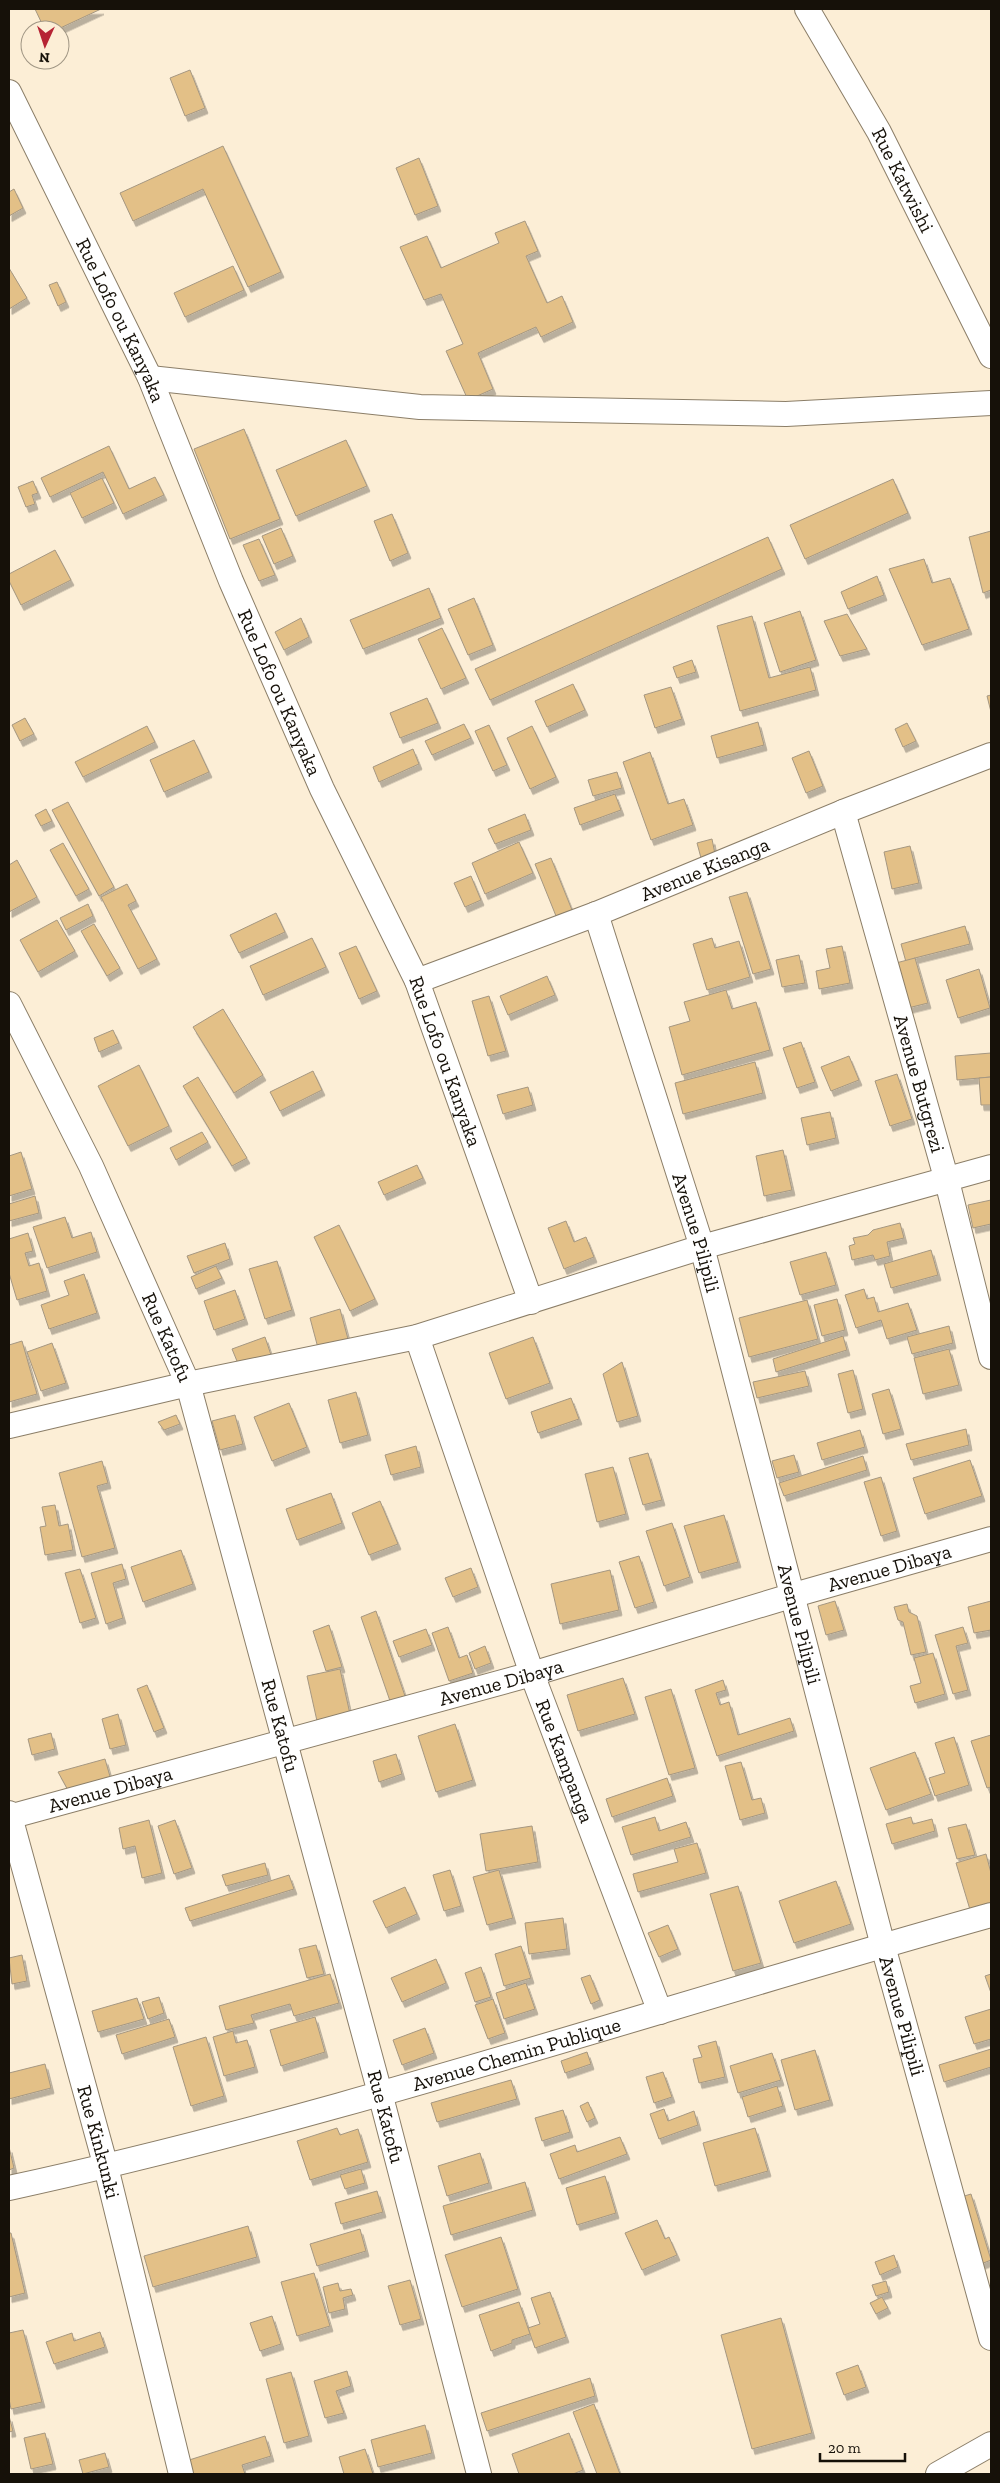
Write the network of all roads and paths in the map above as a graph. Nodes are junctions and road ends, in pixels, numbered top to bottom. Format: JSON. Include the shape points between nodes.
{"nodes":[{"id":1,"x":807,"y":9,"type":"edge"},
{"id":2,"x":9,"y":92,"type":"edge"},
{"id":3,"x":991,"y":356,"type":"edge"},
{"id":4,"x":150,"y":378,"type":"junction"},
{"id":5,"x":991,"y":403,"type":"edge"},
{"id":6,"x":991,"y":755,"type":"edge"},
{"id":7,"x":843,"y":812,"type":"junction"},
{"id":8,"x":596,"y":914,"type":"junction"},
{"id":9,"x":417,"y":980,"type":"junction"},
{"id":10,"x":9,"y":1004,"type":"edge"},
{"id":11,"x":991,"y":1167,"type":"edge"},
{"id":12,"x":947,"y":1181,"type":"junction"},
{"id":13,"x":702,"y":1248,"type":"junction"},
{"id":14,"x":531,"y":1302,"type":"junction"},
{"id":15,"x":417,"y":1337,"type":"junction"},
{"id":16,"x":991,"y":1357,"type":"edge"},
{"id":17,"x":188,"y":1384,"type":"junction"},
{"id":18,"x":9,"y":1426,"type":"edge"},
{"id":19,"x":991,"y":1539,"type":"edge"},
{"id":20,"x":794,"y":1595,"type":"junction"},
{"id":21,"x":532,"y":1674,"type":"junction"},
{"id":22,"x":285,"y":1741,"type":"junction"},
{"id":23,"x":9,"y":1816,"type":"edge"},
{"id":24,"x":991,"y":1916,"type":"edge"},
{"id":25,"x":883,"y":1946,"type":"junction"},
{"id":26,"x":660,"y":2012,"type":"junction"},
{"id":27,"x":380,"y":2093,"type":"junction"},
{"id":28,"x":106,"y":2167,"type":"junction"},
{"id":29,"x":9,"y":2188,"type":"edge"},
{"id":30,"x":991,"y":2338,"type":"edge"},
{"id":31,"x":991,"y":2444,"type":"edge"},
{"id":32,"x":181,"y":2474,"type":"edge"},
{"id":33,"x":479,"y":2474,"type":"edge"},
{"id":34,"x":938,"y":2474,"type":"edge"}],
"edges":[{"from":1,"to":3,"type":"street","name":"Rue Katwishi","via":[[879,132]]},
{"from":2,"to":4,"type":"street","name":"Rue Lofo ou Kanyaka"},
{"from":4,"to":5,"type":"street","via":[[420,407],[786,414]]},
{"from":4,"to":9,"type":"street","name":"Rue Lofo ou Kanyaka","via":[[231,581],[322,789]]},
{"from":6,"to":7,"type":"street","name":"Avenue Kisanga"},
{"from":7,"to":8,"type":"street","name":"Avenue Kisanga"},
{"from":7,"to":12,"type":"street","name":"Avenue Butgrezi"},
{"from":8,"to":9,"type":"street","name":"Avenue Kisanga"},
{"from":8,"to":13,"type":"street","name":"Avenue Pilipili"},
{"from":9,"to":14,"type":"street","name":"Rue Lofo ou Kanyaka"},
{"from":10,"to":17,"type":"street","name":"Rue Katofu","via":[[91,1166]]},
{"from":11,"to":12,"type":"street"},
{"from":12,"to":13,"type":"street"},
{"from":12,"to":16,"type":"street","name":"Avenue Butgrezi"},
{"from":13,"to":14,"type":"street"},
{"from":13,"to":20,"type":"street","name":"Avenue Pilipili"},
{"from":14,"to":15,"type":"street"},
{"from":15,"to":17,"type":"street"},
{"from":15,"to":21,"type":"street","name":"Rue Kampanga"},
{"from":17,"to":18,"type":"street"},
{"from":17,"to":22,"type":"street","name":"Rue Katofu"},
{"from":19,"to":20,"type":"street","name":"Avenue Dibaya"},
{"from":20,"to":21,"type":"street","name":"Avenue Dibaya"},
{"from":20,"to":25,"type":"street","name":"Avenue Pilipili"},
{"from":21,"to":22,"type":"street","name":"Avenue Dibaya"},
{"from":21,"to":26,"type":"street","name":"Rue Kampanga"},
{"from":22,"to":23,"type":"street","name":"Avenue Dibaya"},
{"from":22,"to":27,"type":"street","name":"Rue Katofu"},
{"from":23,"to":28,"type":"street","name":"Rue Kinkunki"},
{"from":24,"to":25,"type":"street","name":"Avenue Chemin Publique"},
{"from":25,"to":26,"type":"street","name":"Avenue Chemin Publique"},
{"from":25,"to":30,"type":"street","name":"Avenue Pilipili"},
{"from":26,"to":27,"type":"street","name":"Avenue Chemin Publique"},
{"from":27,"to":28,"type":"street","name":"Avenue Chemin Publique"},
{"from":27,"to":33,"type":"street","name":"Rue Katofu"},
{"from":28,"to":29,"type":"street","name":"Avenue Chemin Publique"},
{"from":28,"to":32,"type":"street","name":"Rue Kinkunki"},
{"from":31,"to":34,"type":"street"}]}
